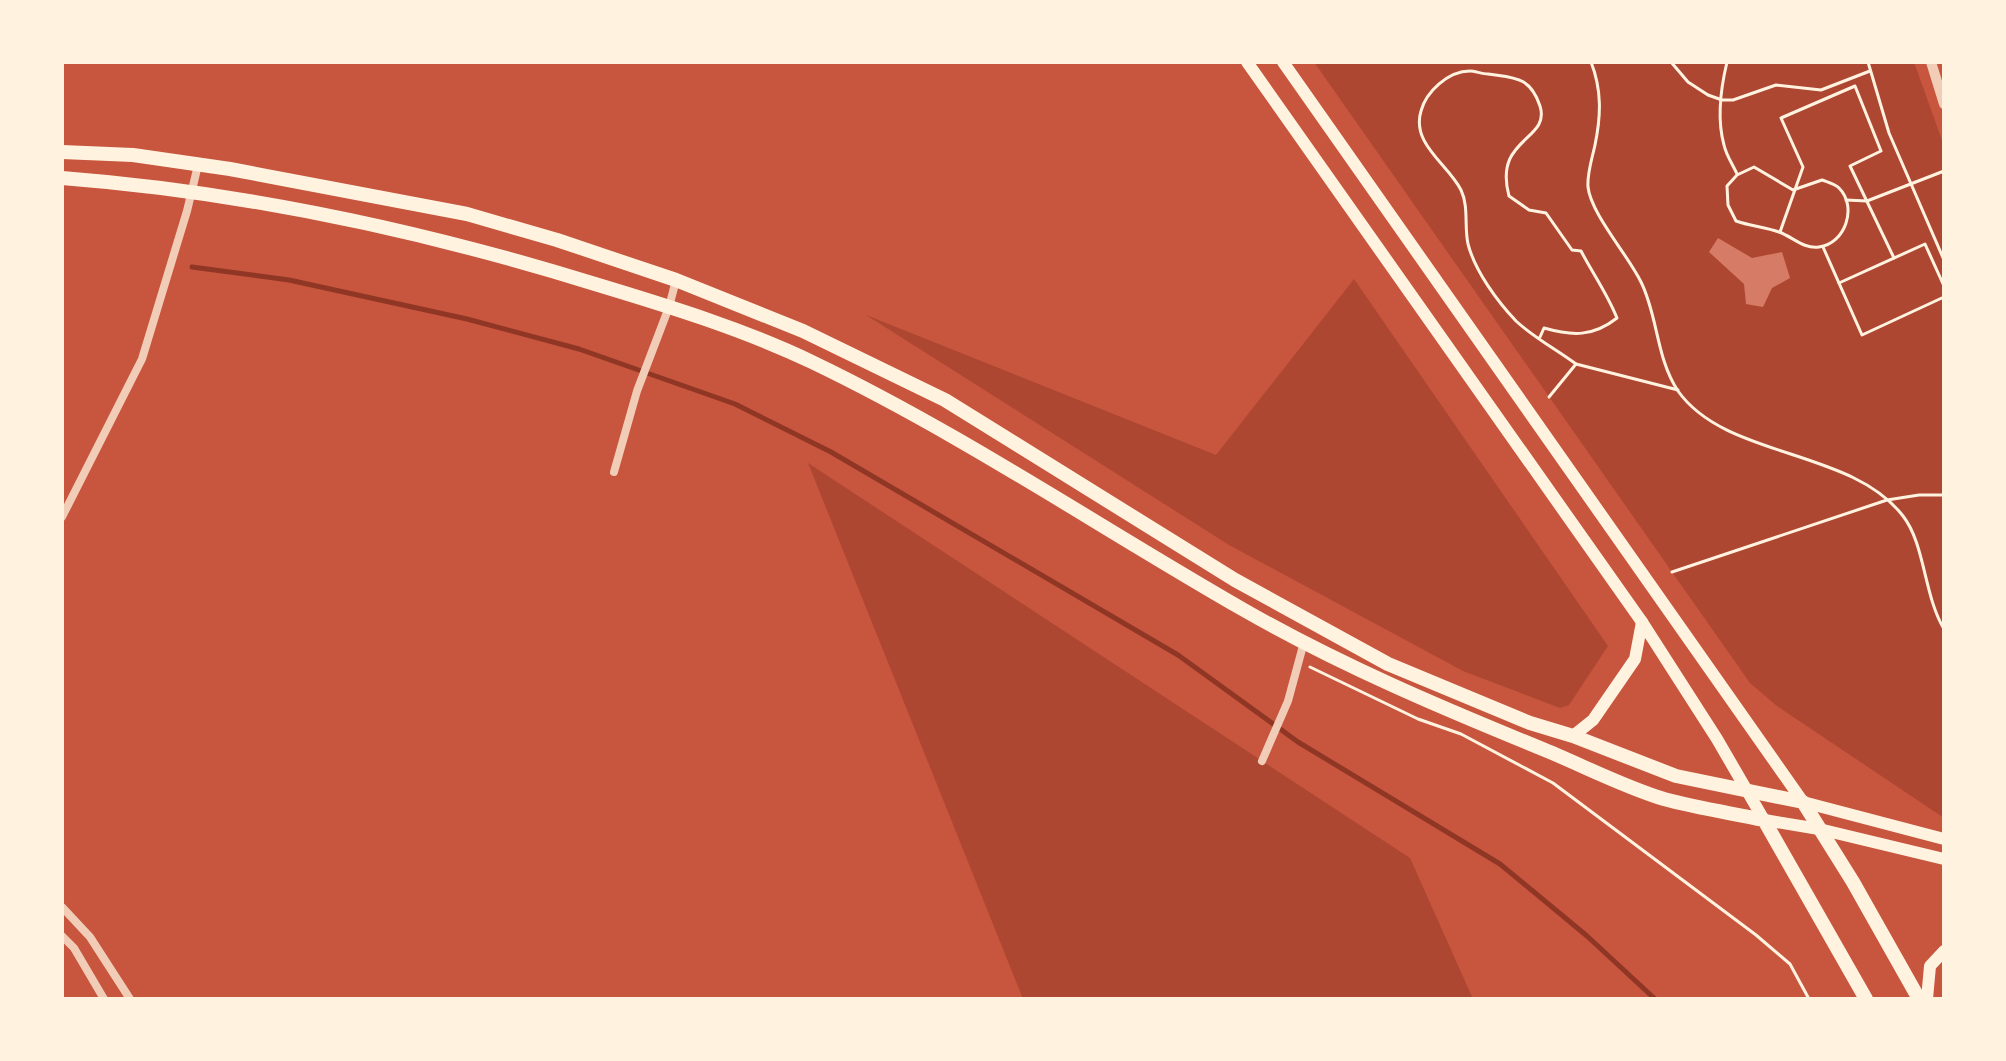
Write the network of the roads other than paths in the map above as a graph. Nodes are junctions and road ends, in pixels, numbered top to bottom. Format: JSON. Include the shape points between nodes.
{"nodes":[{"id":1,"x":1247,"y":62,"type":"edge"},
{"id":2,"x":1283,"y":62,"type":"edge"},
{"id":3,"x":1931,"y":62,"type":"edge"},
{"id":4,"x":1944,"y":104,"type":"edge"},
{"id":5,"x":62,"y":152,"type":"edge"},
{"id":6,"x":198,"y":165,"type":"junction"},
{"id":7,"x":62,"y":178,"type":"edge"},
{"id":8,"x":193,"y":191,"type":"junction"},
{"id":9,"x":676,"y":280,"type":"junction"},
{"id":10,"x":669,"y":307,"type":"junction"},
{"id":11,"x":614,"y":472,"type":"dead end"},
{"id":12,"x":62,"y":517,"type":"edge"},
{"id":13,"x":1642,"y":622,"type":"junction"},
{"id":14,"x":1304,"y":642,"type":"junction"},
{"id":15,"x":1573,"y":736,"type":"junction"},
{"id":16,"x":1262,"y":761,"type":"dead end"},
{"id":17,"x":1745,"y":790,"type":"junction"},
{"id":18,"x":1803,"y":802,"type":"junction"},
{"id":19,"x":1764,"y":820,"type":"junction"},
{"id":20,"x":1819,"y":829,"type":"junction"},
{"id":21,"x":1944,"y":839,"type":"edge"},
{"id":22,"x":1944,"y":859,"type":"edge"},
{"id":23,"x":62,"y":907,"type":"edge"},
{"id":24,"x":62,"y":936,"type":"edge"},
{"id":25,"x":1944,"y":951,"type":"edge"},
{"id":26,"x":104,"y":999,"type":"edge"},
{"id":27,"x":130,"y":999,"type":"edge"},
{"id":28,"x":1866,"y":999,"type":"edge"},
{"id":29,"x":1919,"y":999,"type":"edge"},
{"id":30,"x":1927,"y":999,"type":"edge"}],
"edges":[{"from":1,"to":13,"type":"main road"},
{"from":2,"to":18,"type":"main road"},
{"from":3,"to":4,"type":"street"},
{"from":5,"to":6,"type":"highway"},
{"from":6,"to":8,"type":"street"},
{"from":6,"to":9,"type":"highway","via":[[467,214]]},
{"from":7,"to":8,"type":"highway"},
{"from":8,"to":10,"type":"highway","via":[[464,246]]},
{"from":8,"to":12,"type":"street","via":[[142,359]]},
{"from":9,"to":10,"type":"street"},
{"from":9,"to":15,"type":"highway","via":[[803,331],[945,400],[1235,580],[1388,664]]},
{"from":10,"to":11,"type":"street"},
{"from":10,"to":14,"type":"highway","via":[[807,360],[872,392]]},
{"from":13,"to":15,"type":"main road","via":[[1635,659],[1593,720]]},
{"from":13,"to":17,"type":"main road"},
{"from":14,"to":16,"type":"street","via":[[1288,701]]},
{"from":14,"to":19,"type":"highway","via":[[1471,720],[1662,798]]},
{"from":15,"to":17,"type":"highway","via":[[1676,776]]},
{"from":17,"to":18,"type":"highway"},
{"from":17,"to":19,"type":"main road"},
{"from":18,"to":20,"type":"highway"},
{"from":18,"to":21,"type":"main road"},
{"from":19,"to":20,"type":"main road"},
{"from":19,"to":28,"type":"highway"},
{"from":20,"to":22,"type":"main road"},
{"from":20,"to":29,"type":"highway"},
{"from":23,"to":27,"type":"street","via":[[90,937]]},
{"from":24,"to":26,"type":"street"},
{"from":25,"to":30,"type":"main road","via":[[1930,966]]}]}
